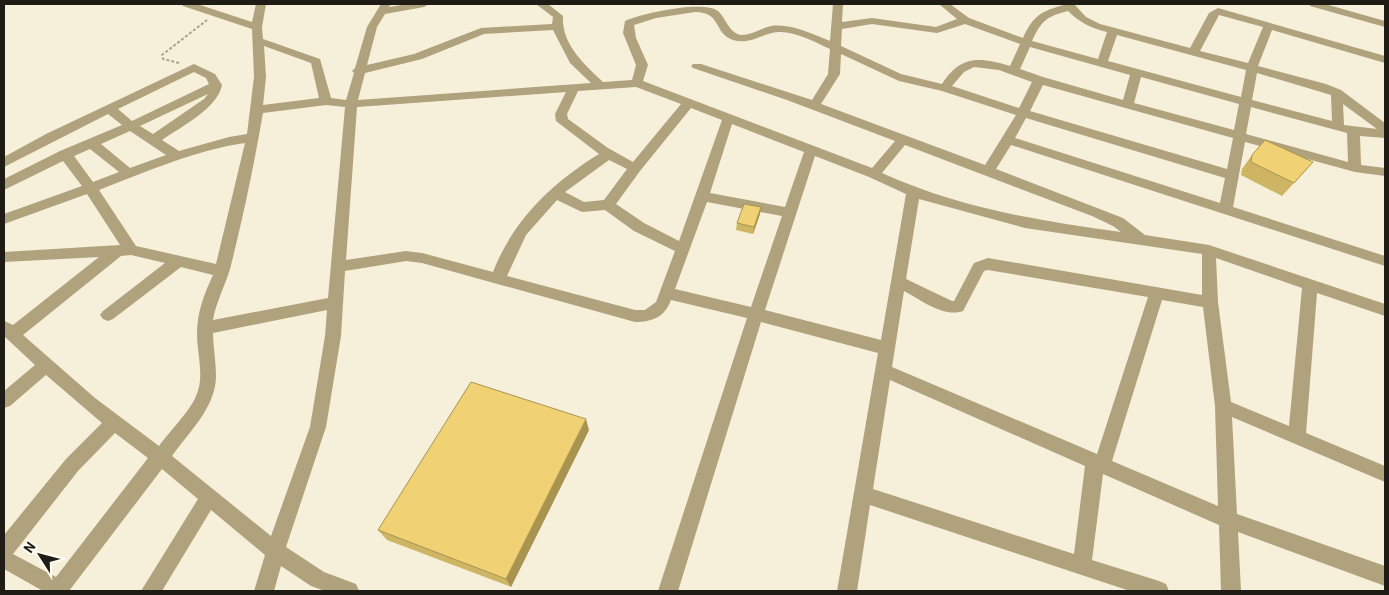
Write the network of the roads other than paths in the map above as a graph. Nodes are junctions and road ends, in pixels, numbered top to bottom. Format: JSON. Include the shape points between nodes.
{"nodes":[{"id":1,"x":187,"y":4,"type":"edge"},
{"id":2,"x":261,"y":4,"type":"edge"},
{"id":3,"x":424,"y":4,"type":"edge"},
{"id":4,"x":541,"y":4,"type":"edge"},
{"id":5,"x":838,"y":4,"type":"edge"},
{"id":6,"x":944,"y":4,"type":"edge"},
{"id":7,"x":1314,"y":4,"type":"edge"},
{"id":8,"x":1070,"y":6,"type":"edge"},
{"id":9,"x":384,"y":8,"type":"edge"},
{"id":10,"x":1346,"y":8,"type":"edge"},
{"id":11,"x":965,"y":20,"type":"junction"},
{"id":12,"x":1385,"y":24,"type":"edge"},
{"id":13,"x":1269,"y":25,"type":"junction"},
{"id":14,"x":838,"y":26,"type":"junction"},
{"id":15,"x":557,"y":27,"type":"junction"},
{"id":16,"x":1113,"y":31,"type":"junction"},
{"id":17,"x":258,"y":34,"type":"junction"},
{"id":18,"x":1027,"y":43,"type":"junction"},
{"id":19,"x":836,"y":46,"type":"junction"},
{"id":20,"x":1194,"y":52,"type":"junction"},
{"id":21,"x":1385,"y":60,"type":"edge"},
{"id":22,"x":1102,"y":63,"type":"junction"},
{"id":23,"x":697,"y":66,"type":"dead end"},
{"id":24,"x":1252,"y":68,"type":"junction"},
{"id":25,"x":358,"y":70,"type":"junction"},
{"id":26,"x":1013,"y":71,"type":"junction"},
{"id":27,"x":1137,"y":72,"type":"junction"},
{"id":28,"x":1038,"y":80,"type":"junction"},
{"id":29,"x":637,"y":83,"type":"junction"},
{"id":30,"x":216,"y":85,"type":"junction"},
{"id":31,"x":601,"y":86,"type":"junction"},
{"id":32,"x":574,"y":88,"type":"junction"},
{"id":33,"x":945,"y":88,"type":"junction"},
{"id":34,"x":1337,"y":93,"type":"junction"},
{"id":35,"x":326,"y":101,"type":"junction"},
{"id":36,"x":1246,"y":102,"type":"junction"},
{"id":37,"x":350,"y":104,"type":"junction"},
{"id":38,"x":688,"y":104,"type":"junction"},
{"id":39,"x":1127,"y":105,"type":"junction"},
{"id":40,"x":814,"y":106,"type":"junction"},
{"id":41,"x":110,"y":109,"type":"junction"},
{"id":42,"x":257,"y":110,"type":"junction"},
{"id":43,"x":1023,"y":113,"type":"junction"},
{"id":44,"x":728,"y":120,"type":"junction"},
{"id":45,"x":131,"y":126,"type":"junction"},
{"id":46,"x":1338,"y":127,"type":"junction"},
{"id":47,"x":1385,"y":129,"type":"edge"},
{"id":48,"x":1353,"y":131,"type":"junction"},
{"id":49,"x":1385,"y":134,"type":"edge"},
{"id":50,"x":1239,"y":137,"type":"junction"},
{"id":51,"x":251,"y":138,"type":"junction"},
{"id":52,"x":902,"y":140,"type":"junction"},
{"id":53,"x":1009,"y":140,"type":"junction"},
{"id":54,"x":152,"y":141,"type":"junction"},
{"id":55,"x":91,"y":143,"type":"junction"},
{"id":56,"x":812,"y":150,"type":"junction"},
{"id":57,"x":65,"y":154,"type":"junction"},
{"id":58,"x":609,"y":154,"type":"junction"},
{"id":59,"x":177,"y":156,"type":"junction"},
{"id":60,"x":4,"y":163,"type":"edge"},
{"id":61,"x":635,"y":168,"type":"junction"},
{"id":62,"x":1355,"y":168,"type":"junction"},
{"id":63,"x":988,"y":171,"type":"junction"},
{"id":64,"x":1385,"y":172,"type":"edge"},
{"id":65,"x":128,"y":173,"type":"junction"},
{"id":66,"x":874,"y":174,"type":"junction"},
{"id":67,"x":1232,"y":175,"type":"junction"},
{"id":68,"x":4,"y":185,"type":"edge"},
{"id":69,"x":90,"y":188,"type":"junction"},
{"id":70,"x":913,"y":192,"type":"junction"},
{"id":71,"x":557,"y":194,"type":"junction"},
{"id":72,"x":702,"y":196,"type":"junction"},
{"id":73,"x":608,"y":205,"type":"junction"},
{"id":74,"x":1226,"y":208,"type":"junction"},
{"id":75,"x":790,"y":212,"type":"junction"},
{"id":76,"x":4,"y":219,"type":"edge"},
{"id":77,"x":1140,"y":239,"type":"junction"},
{"id":78,"x":682,"y":249,"type":"junction"},
{"id":79,"x":1209,"y":250,"type":"junction"},
{"id":80,"x":124,"y":251,"type":"junction"},
{"id":81,"x":4,"y":257,"type":"edge"},
{"id":82,"x":178,"y":261,"type":"junction"},
{"id":83,"x":1385,"y":261,"type":"edge"},
{"id":84,"x":338,"y":267,"type":"junction"},
{"id":85,"x":222,"y":271,"type":"junction"},
{"id":86,"x":498,"y":280,"type":"junction"},
{"id":87,"x":898,"y":282,"type":"junction"},
{"id":88,"x":1310,"y":285,"type":"junction"},
{"id":89,"x":1157,"y":292,"type":"junction"},
{"id":90,"x":666,"y":293,"type":"junction"},
{"id":91,"x":336,"y":302,"type":"junction"},
{"id":92,"x":1210,"y":302,"type":"junction"},
{"id":93,"x":1385,"y":310,"type":"edge"},
{"id":94,"x":756,"y":314,"type":"junction"},
{"id":95,"x":108,"y":315,"type":"dead end"},
{"id":96,"x":205,"y":328,"type":"junction"},
{"id":97,"x":8,"y":331,"type":"edge"},
{"id":98,"x":885,"y":348,"type":"junction"},
{"id":99,"x":46,"y":365,"type":"junction"},
{"id":100,"x":883,"y":370,"type":"junction"},
{"id":101,"x":4,"y":401,"type":"edge"},
{"id":102,"x":1224,"y":406,"type":"junction"},
{"id":103,"x":113,"y":423,"type":"junction"},
{"id":104,"x":1297,"y":437,"type":"junction"},
{"id":105,"x":160,"y":457,"type":"junction"},
{"id":106,"x":1098,"y":464,"type":"junction"},
{"id":107,"x":1385,"y":474,"type":"edge"},
{"id":108,"x":863,"y":494,"type":"junction"},
{"id":109,"x":208,"y":497,"type":"junction"},
{"id":110,"x":1229,"y":520,"type":"junction"},
{"id":111,"x":4,"y":550,"type":"edge"},
{"id":112,"x":275,"y":551,"type":"junction"},
{"id":113,"x":4,"y":559,"type":"edge"},
{"id":114,"x":1082,"y":566,"type":"junction"},
{"id":115,"x":1385,"y":576,"type":"edge"},
{"id":116,"x":58,"y":590,"type":"edge"},
{"id":117,"x":151,"y":591,"type":"edge"},
{"id":118,"x":253,"y":591,"type":"edge"},
{"id":119,"x":264,"y":591,"type":"edge"},
{"id":120,"x":349,"y":591,"type":"edge"},
{"id":121,"x":668,"y":591,"type":"edge"},
{"id":122,"x":846,"y":591,"type":"edge"},
{"id":123,"x":1158,"y":591,"type":"edge"},
{"id":124,"x":1231,"y":591,"type":"edge"}],
"edges":[{"from":1,"to":17,"type":"street"},
{"from":2,"to":17,"type":"street"},
{"from":3,"to":9,"type":"street"},
{"from":4,"to":15,"type":"street","via":[[558,16]]},
{"from":5,"to":14,"type":"street"},
{"from":6,"to":11,"type":"street"},
{"from":7,"to":10,"type":"street"},
{"from":8,"to":16,"type":"street","via":[[1089,24]]},
{"from":8,"to":18,"type":"street","via":[[1042,16],[1035,23]]},
{"from":9,"to":25,"type":"street","via":[[372,27]]},
{"from":10,"to":12,"type":"street"},
{"from":11,"to":14,"type":"street","via":[[937,30],[872,22]]},
{"from":11,"to":18,"type":"street"},
{"from":13,"to":20,"type":"street","via":[[1216,11]]},
{"from":13,"to":21,"type":"street"},
{"from":13,"to":24,"type":"street"},
{"from":14,"to":19,"type":"street"},
{"from":15,"to":25,"type":"street","via":[[481,31],[418,57]]},
{"from":15,"to":31,"type":"street","via":[[574,61]]},
{"from":16,"to":20,"type":"street"},
{"from":16,"to":22,"type":"street"},
{"from":17,"to":35,"type":"street","via":[[316,61]]},
{"from":17,"to":42,"type":"street","via":[[260,77]]},
{"from":18,"to":22,"type":"street"},
{"from":18,"to":26,"type":"street"},
{"from":19,"to":29,"type":"street","via":[[776,28],[747,37],[734,36],[707,8],[639,17],[627,27],[642,65]]},
{"from":19,"to":33,"type":"street","via":[[899,77]]},
{"from":19,"to":40,"type":"street","via":[[834,74]]},
{"from":20,"to":24,"type":"street"},
{"from":22,"to":27,"type":"street"},
{"from":23,"to":40,"type":"street"},
{"from":24,"to":34,"type":"street"},
{"from":24,"to":36,"type":"street"},
{"from":25,"to":37,"type":"street"},
{"from":26,"to":28,"type":"street"},
{"from":26,"to":33,"type":"street","via":[[984,64],[966,65],[958,70]]},
{"from":27,"to":36,"type":"street"},
{"from":27,"to":39,"type":"street"},
{"from":28,"to":39,"type":"street"},
{"from":28,"to":43,"type":"street"},
{"from":29,"to":31,"type":"street"},
{"from":29,"to":38,"type":"street"},
{"from":30,"to":41,"type":"street","via":[[211,76],[194,67]]},
{"from":30,"to":45,"type":"street"},
{"from":30,"to":54,"type":"street","via":[[208,102]]},
{"from":31,"to":32,"type":"street"},
{"from":32,"to":37,"type":"street"},
{"from":32,"to":58,"type":"street","via":[[560,117],[577,133]]},
{"from":33,"to":43,"type":"street"},
{"from":34,"to":46,"type":"street"},
{"from":34,"to":47,"type":"street"},
{"from":35,"to":37,"type":"street"},
{"from":35,"to":42,"type":"street"},
{"from":36,"to":46,"type":"street"},
{"from":36,"to":50,"type":"street"},
{"from":37,"to":84,"type":"street"},
{"from":38,"to":44,"type":"street"},
{"from":38,"to":61,"type":"street"},
{"from":39,"to":50,"type":"street"},
{"from":40,"to":52,"type":"street"},
{"from":41,"to":45,"type":"street"},
{"from":41,"to":60,"type":"street"},
{"from":42,"to":51,"type":"street"},
{"from":43,"to":53,"type":"street"},
{"from":43,"to":67,"type":"street"},
{"from":44,"to":56,"type":"street"},
{"from":44,"to":72,"type":"street"},
{"from":45,"to":54,"type":"street"},
{"from":45,"to":55,"type":"street"},
{"from":46,"to":48,"type":"street"},
{"from":48,"to":49,"type":"street"},
{"from":48,"to":62,"type":"street"},
{"from":50,"to":62,"type":"street"},
{"from":50,"to":67,"type":"street"},
{"from":51,"to":59,"type":"street"},
{"from":51,"to":85,"type":"street"},
{"from":52,"to":63,"type":"street"},
{"from":52,"to":66,"type":"street"},
{"from":53,"to":63,"type":"street"},
{"from":53,"to":74,"type":"street"},
{"from":54,"to":59,"type":"street"},
{"from":55,"to":57,"type":"street"},
{"from":55,"to":65,"type":"street"},
{"from":56,"to":66,"type":"street"},
{"from":56,"to":75,"type":"street"},
{"from":57,"to":68,"type":"street"},
{"from":57,"to":69,"type":"street"},
{"from":58,"to":61,"type":"street"},
{"from":58,"to":71,"type":"street","via":[[572,179]]},
{"from":59,"to":65,"type":"street"},
{"from":61,"to":73,"type":"street"},
{"from":62,"to":64,"type":"street"},
{"from":63,"to":77,"type":"street","via":[[1111,219]]},
{"from":65,"to":69,"type":"street"},
{"from":66,"to":70,"type":"street"},
{"from":67,"to":74,"type":"street"},
{"from":69,"to":76,"type":"street"},
{"from":69,"to":80,"type":"street"},
{"from":70,"to":77,"type":"street","via":[[1025,223]]},
{"from":70,"to":87,"type":"street"},
{"from":71,"to":73,"type":"street","via":[[582,207]]},
{"from":71,"to":86,"type":"street","via":[[521,231]]},
{"from":72,"to":75,"type":"street"},
{"from":72,"to":78,"type":"street"},
{"from":73,"to":78,"type":"street","via":[[639,228]]},
{"from":74,"to":83,"type":"street"},
{"from":75,"to":94,"type":"street"},
{"from":77,"to":79,"type":"street"},
{"from":78,"to":90,"type":"street"},
{"from":79,"to":88,"type":"street"},
{"from":79,"to":92,"type":"street"},
{"from":80,"to":81,"type":"street"},
{"from":80,"to":82,"type":"street"},
{"from":80,"to":97,"type":"street"},
{"from":82,"to":85,"type":"street"},
{"from":82,"to":95,"type":"street"},
{"from":84,"to":86,"type":"street","via":[[406,256]]},
{"from":84,"to":91,"type":"street"},
{"from":85,"to":96,"type":"street"},
{"from":86,"to":90,"type":"street","via":[[635,316],[655,312],[662,305]]},
{"from":87,"to":89,"type":"street","via":[[954,308],[960,305],[980,268],[988,264]]},
{"from":87,"to":98,"type":"street"},
{"from":88,"to":93,"type":"street"},
{"from":88,"to":104,"type":"street"},
{"from":89,"to":92,"type":"street"},
{"from":89,"to":106,"type":"street"},
{"from":90,"to":94,"type":"street"},
{"from":91,"to":96,"type":"street"},
{"from":91,"to":112,"type":"street","via":[[318,427]]},
{"from":92,"to":102,"type":"street"},
{"from":94,"to":98,"type":"street"},
{"from":94,"to":121,"type":"street"},
{"from":96,"to":105,"type":"street","via":[[207,393]]},
{"from":97,"to":99,"type":"street"},
{"from":98,"to":100,"type":"street"},
{"from":99,"to":101,"type":"street"},
{"from":99,"to":103,"type":"street"},
{"from":100,"to":106,"type":"street"},
{"from":100,"to":108,"type":"street"},
{"from":102,"to":104,"type":"street"},
{"from":102,"to":110,"type":"street"},
{"from":103,"to":105,"type":"street"},
{"from":103,"to":111,"type":"street","via":[[72,465]]},
{"from":104,"to":107,"type":"street"},
{"from":105,"to":109,"type":"street"},
{"from":105,"to":116,"type":"street"},
{"from":106,"to":110,"type":"street"},
{"from":106,"to":114,"type":"street"},
{"from":108,"to":114,"type":"street"},
{"from":108,"to":122,"type":"street"},
{"from":109,"to":112,"type":"street"},
{"from":109,"to":117,"type":"street"},
{"from":110,"to":115,"type":"street"},
{"from":110,"to":124,"type":"street"},
{"from":112,"to":118,"type":"street"},
{"from":112,"to":119,"type":"street"},
{"from":112,"to":120,"type":"street","via":[[318,578]]},
{"from":113,"to":116,"type":"street"},
{"from":114,"to":123,"type":"street"}]}
